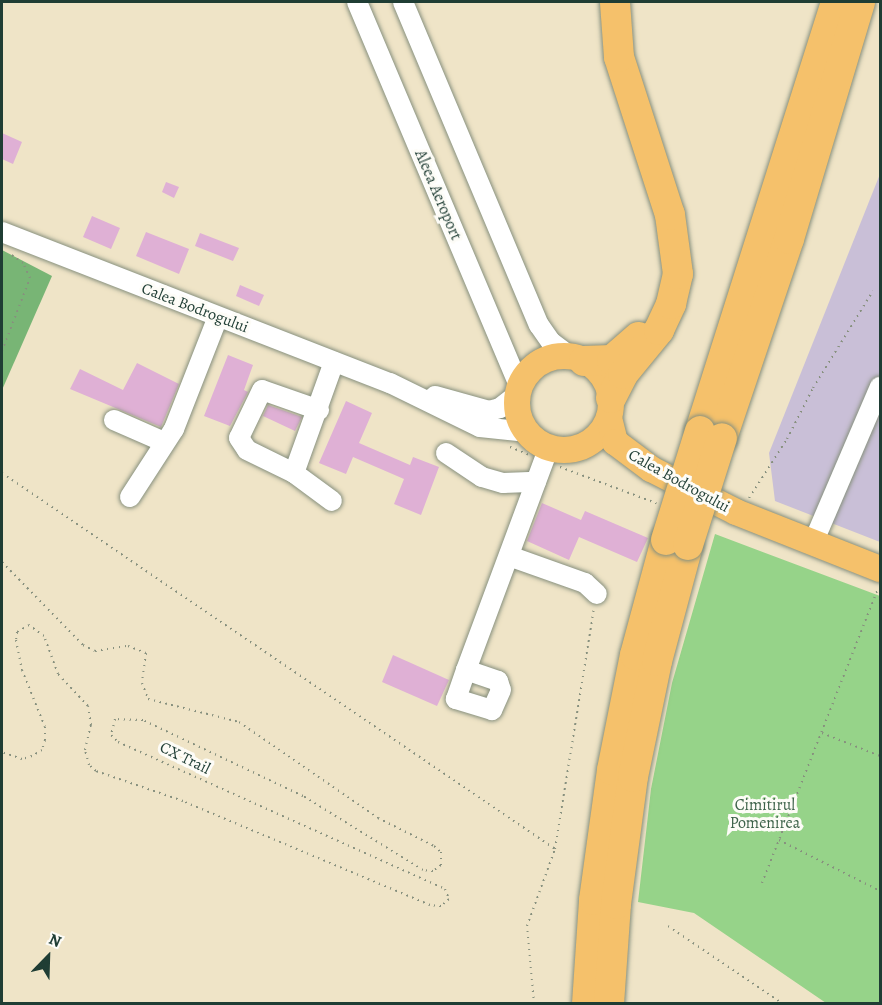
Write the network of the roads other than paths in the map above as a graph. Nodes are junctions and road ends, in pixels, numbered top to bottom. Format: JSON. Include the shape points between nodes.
{"nodes":[{"id":1,"x":357,"y":2,"type":"edge"},
{"id":2,"x":402,"y":2,"type":"edge"},
{"id":3,"x":615,"y":2,"type":"edge"},
{"id":4,"x":860,"y":2,"type":"edge"},
{"id":5,"x":833,"y":10,"type":"edge"},
{"id":6,"x":2,"y":232,"type":"edge"},
{"id":7,"x":674,"y":244,"type":"junction"},
{"id":8,"x":218,"y":317,"type":"junction"},
{"id":9,"x":578,"y":359,"type":"junction"},
{"id":10,"x":334,"y":362,"type":"junction"},
{"id":11,"x":390,"y":383,"type":"junction"},
{"id":12,"x":880,"y":387,"type":"edge"},
{"id":13,"x":519,"y":391,"type":"junction"},
{"id":14,"x":610,"y":408,"type":"junction"},
{"id":15,"x":319,"y":410,"type":"junction"},
{"id":16,"x":114,"y":420,"type":"dead end"},
{"id":17,"x":528,"y":432,"type":"junction"},
{"id":18,"x":711,"y":434,"type":"junction"},
{"id":19,"x":164,"y":442,"type":"junction"},
{"id":20,"x":549,"y":447,"type":"junction"},
{"id":21,"x":581,"y":447,"type":"junction"},
{"id":22,"x":446,"y":453,"type":"dead end"},
{"id":23,"x":294,"y":473,"type":"junction"},
{"id":24,"x":536,"y":482,"type":"junction"},
{"id":25,"x":130,"y":497,"type":"dead end"},
{"id":26,"x":332,"y":501,"type":"dead end"},
{"id":27,"x":739,"y":513,"type":"junction"},
{"id":28,"x":677,"y":543,"type":"junction"},
{"id":29,"x":813,"y":543,"type":"junction"},
{"id":30,"x":509,"y":555,"type":"junction"},
{"id":31,"x":880,"y":569,"type":"edge"},
{"id":32,"x":597,"y":594,"type":"road end"},
{"id":33,"x":466,"y":670,"type":"dead end"},
{"id":34,"x":587,"y":1004,"type":"edge"},
{"id":35,"x":609,"y":1004,"type":"edge"}],
"edges":[{"from":1,"to":13,"type":"street","name":"Aleea Aeroport"},
{"from":2,"to":9,"type":"street","via":[[539,325],[556,347]]},
{"from":3,"to":7,"type":"highway","via":[[619,57],[670,215]]},
{"from":4,"to":18,"type":"highway","via":[[789,238]]},
{"from":5,"to":18,"type":"highway"},
{"from":6,"to":8,"type":"street","name":"Calea Bodrogului"},
{"from":7,"to":9,"type":"highway","via":[[666,290],[648,325],[612,360]]},
{"from":7,"to":14,"type":"highway","via":[[678,274],[666,317],[654,340],[623,374]]},
{"from":8,"to":10,"type":"street","name":"Calea Bodrogului"},
{"from":8,"to":19,"type":"street","via":[[174,429]]},
{"from":9,"to":13,"type":"main road","name":"Calea Bodrogului","via":[[540,363]]},
{"from":9,"to":14,"type":"main road","name":"Calea Bodrogului","via":[[601,374]]},
{"from":10,"to":11,"type":"street","name":"Calea Bodrogului"},
{"from":10,"to":15,"type":"street"},
{"from":11,"to":13,"type":"street","name":"Calea Bodrogului","via":[[489,411],[500,408]]},
{"from":11,"to":17,"type":"street","name":"Calea Bodrogului","via":[[480,427]]},
{"from":12,"to":29,"type":"street"},
{"from":13,"to":17,"type":"main road","via":[[519,413]]},
{"from":14,"to":21,"type":"main road","via":[[597,437]]},
{"from":14,"to":27,"type":"main road","name":"Calea Bodrogului","via":[[612,435],[629,454]]},
{"from":15,"to":23,"type":"street"},
{"from":15,"to":23,"type":"street","via":[[262,390],[239,438],[247,450]]},
{"from":16,"to":19,"type":"street"},
{"from":17,"to":20,"type":"main road","name":"Calea Bodrogului"},
{"from":18,"to":28,"type":"highway","bridge":true},
{"from":19,"to":25,"type":"street"},
{"from":20,"to":21,"type":"main road","name":"Calea Bodrogului"},
{"from":20,"to":24,"type":"street"},
{"from":21,"to":27,"type":"main road","name":"Calea Bodrogului","via":[[602,454],[662,490],[714,509]]},
{"from":22,"to":24,"type":"street","via":[[482,477],[503,483]]},
{"from":23,"to":26,"type":"street"},
{"from":24,"to":30,"type":"street"},
{"from":27,"to":29,"type":"main road","name":"Calea Bodrogului"},
{"from":28,"to":34,"type":"highway","via":[[635,655],[612,770],[594,900]]},
{"from":28,"to":35,"type":"highway","via":[[633,777]]},
{"from":29,"to":31,"type":"main road","name":"Calea Bodrogului"},
{"from":30,"to":32,"type":"street","via":[[585,583]]},
{"from":30,"to":33,"type":"street"}]}
